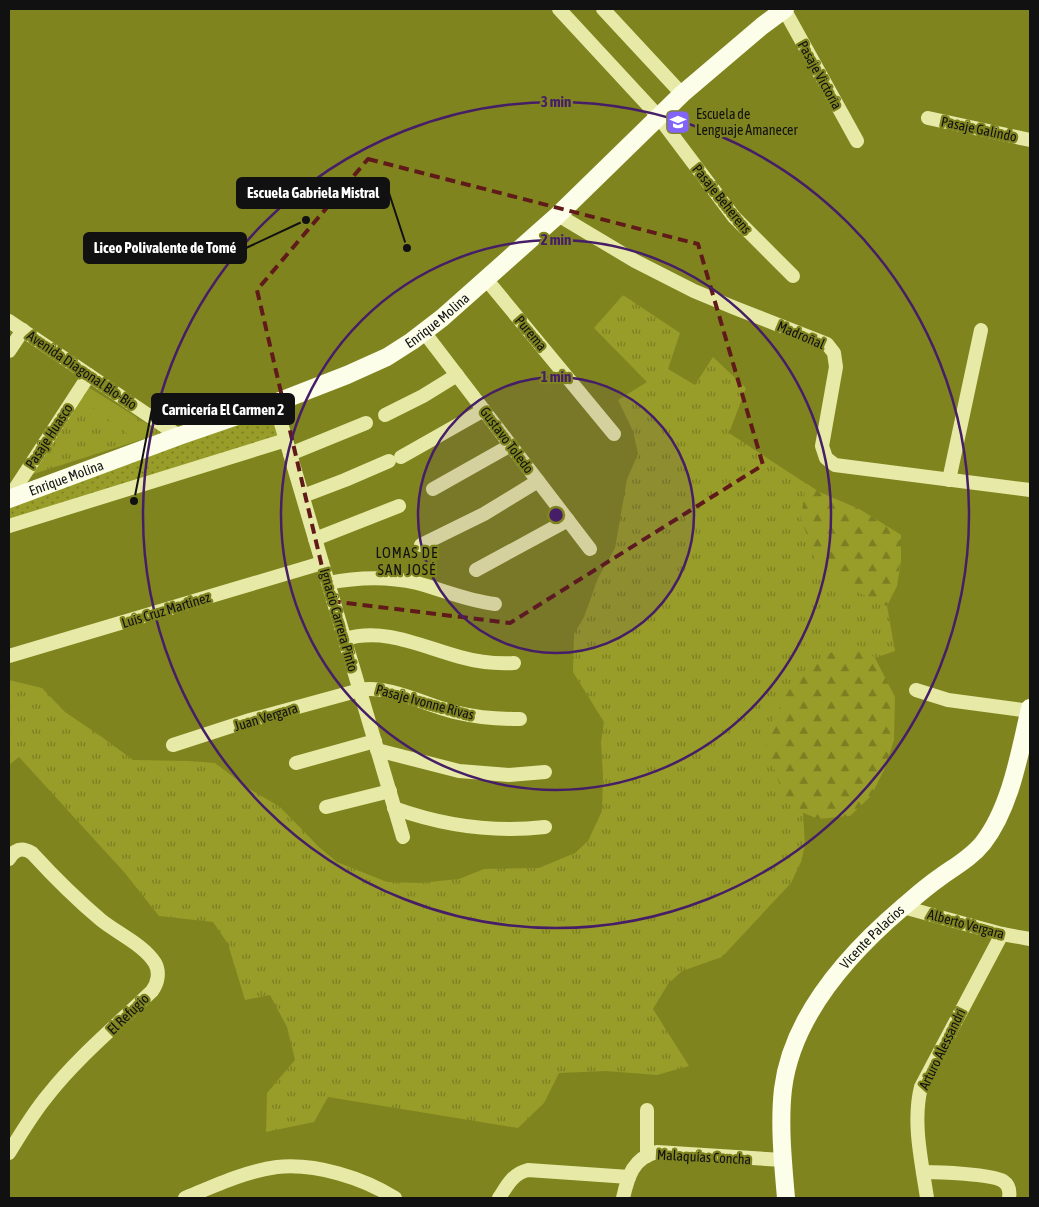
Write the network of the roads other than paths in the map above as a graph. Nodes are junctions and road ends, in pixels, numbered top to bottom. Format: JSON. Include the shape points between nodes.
{"nodes":[{"id":1,"x":559,"y":9,"type":"edge"},
{"id":2,"x":603,"y":9,"type":"edge"},
{"id":3,"x":785,"y":9,"type":"edge"},
{"id":4,"x":682,"y":94,"type":"junction"},
{"id":5,"x":658,"y":116,"type":"junction"},
{"id":6,"x":928,"y":118,"type":"dead end"},
{"id":7,"x":1030,"y":140,"type":"edge"},
{"id":8,"x":857,"y":141,"type":"dead end"},
{"id":9,"x":558,"y":215,"type":"junction"},
{"id":10,"x":793,"y":276,"type":"dead end"},
{"id":11,"x":486,"y":279,"type":"junction"},
{"id":12,"x":9,"y":321,"type":"edge"},
{"id":13,"x":23,"y":330,"type":"junction"},
{"id":14,"x":981,"y":330,"type":"dead end"},
{"id":15,"x":424,"y":332,"type":"junction"},
{"id":16,"x":9,"y":351,"type":"edge"},
{"id":17,"x":89,"y":375,"type":"junction"},
{"id":18,"x":457,"y":375,"type":"junction"},
{"id":19,"x":275,"y":403,"type":"junction"},
{"id":20,"x":484,"y":410,"type":"junction"},
{"id":21,"x":385,"y":415,"type":"dead end"},
{"id":22,"x":366,"y":423,"type":"dead end"},
{"id":23,"x":614,"y":434,"type":"dead end"},
{"id":24,"x":179,"y":436,"type":"junction"},
{"id":25,"x":286,"y":440,"type":"junction"},
{"id":26,"x":511,"y":445,"type":"junction"},
{"id":27,"x":290,"y":454,"type":"junction"},
{"id":28,"x":949,"y":480,"type":"junction"},
{"id":29,"x":538,"y":481,"type":"junction"},
{"id":30,"x":433,"y":489,"type":"dead end"},
{"id":31,"x":1030,"y":490,"type":"edge"},
{"id":32,"x":302,"y":496,"type":"junction"},
{"id":33,"x":9,"y":498,"type":"edge"},
{"id":34,"x":398,"y":506,"type":"dead end"},
{"id":35,"x":568,"y":520,"type":"junction"},
{"id":36,"x":9,"y":526,"type":"edge"},
{"id":37,"x":315,"y":539,"type":"junction"},
{"id":38,"x":421,"y":545,"type":"dead end"},
{"id":39,"x":590,"y":549,"type":"dead end"},
{"id":40,"x":322,"y":563,"type":"junction"},
{"id":41,"x":476,"y":570,"type":"dead end"},
{"id":42,"x":328,"y":583,"type":"junction"},
{"id":43,"x":495,"y":604,"type":"dead end"},
{"id":44,"x":345,"y":639,"type":"junction"},
{"id":45,"x":9,"y":656,"type":"edge"},
{"id":46,"x":514,"y":663,"type":"dead end"},
{"id":47,"x":360,"y":690,"type":"junction"},
{"id":48,"x":916,"y":690,"type":"dead end"},
{"id":49,"x":1030,"y":709,"type":"edge"},
{"id":50,"x":520,"y":719,"type":"dead end"},
{"id":51,"x":173,"y":746,"type":"dead end"},
{"id":52,"x":376,"y":746,"type":"junction"},
{"id":53,"x":296,"y":763,"type":"dead end"},
{"id":54,"x":545,"y":772,"type":"dead end"},
{"id":55,"x":390,"y":791,"type":"junction"},
{"id":56,"x":326,"y":807,"type":"dead end"},
{"id":57,"x":394,"y":808,"type":"junction"},
{"id":58,"x":545,"y":827,"type":"dead end"},
{"id":59,"x":403,"y":837,"type":"dead end"},
{"id":60,"x":14,"y":854,"type":"edge"},
{"id":61,"x":902,"y":907,"type":"junction"},
{"id":62,"x":1002,"y":934,"type":"junction"},
{"id":63,"x":1030,"y":939,"type":"edge"},
{"id":64,"x":646,"y":1110,"type":"dead end"},
{"id":65,"x":9,"y":1153,"type":"edge"},
{"id":66,"x":647,"y":1156,"type":"junction"},
{"id":67,"x":783,"y":1160,"type":"junction"},
{"id":68,"x":923,"y":1172,"type":"junction"},
{"id":69,"x":629,"y":1177,"type":"junction"},
{"id":70,"x":186,"y":1198,"type":"edge"},
{"id":71,"x":395,"y":1198,"type":"edge"},
{"id":72,"x":499,"y":1198,"type":"edge"},
{"id":73,"x":623,"y":1198,"type":"edge"},
{"id":74,"x":786,"y":1198,"type":"edge"},
{"id":75,"x":927,"y":1198,"type":"edge"},
{"id":76,"x":1009,"y":1198,"type":"edge"}],
"edges":[{"from":1,"to":5,"type":"street","name":"Pasaje Beherens"},
{"from":2,"to":4,"type":"street"},
{"from":3,"to":4,"type":"main road","name":"Enrique Molina"},
{"from":3,"to":8,"type":"street","name":"Pasaje Victoria"},
{"from":4,"to":5,"type":"main road","name":"Enrique Molina"},
{"from":5,"to":9,"type":"main road","name":"Enrique Molina"},
{"from":5,"to":10,"type":"street","name":"Pasaje Beherens","via":[[734,216]]},
{"from":6,"to":7,"type":"street","name":"Pasaje Galindo"},
{"from":9,"to":11,"type":"main road","name":"Enrique Molina"},
{"from":9,"to":28,"type":"street","name":"Madroñal","via":[[635,261],[694,291],[828,344],[834,353],[836,367],[822,446],[826,458],[835,465]]},
{"from":11,"to":15,"type":"main road","name":"Enrique Molina"},
{"from":11,"to":23,"type":"street","name":"Purema"},
{"from":12,"to":13,"type":"street","name":"Avenida Diagonal Bío-Bío"},
{"from":13,"to":16,"type":"street"},
{"from":13,"to":17,"type":"street","name":"Avenida Diagonal Bío-Bío"},
{"from":14,"to":28,"type":"street"},
{"from":15,"to":18,"type":"street","name":"Gustavo Toledo"},
{"from":15,"to":19,"type":"main road","name":"Enrique Molina","via":[[367,366]]},
{"from":17,"to":24,"type":"street","name":"Avenida Diagonal Bío-Bío"},
{"from":17,"to":33,"type":"street","name":"Pasaje Huasco"},
{"from":18,"to":20,"type":"street","name":"Gustavo Toledo"},
{"from":18,"to":21,"type":"street"},
{"from":19,"to":24,"type":"main road","name":"Enrique Molina"},
{"from":19,"to":25,"type":"street","name":"Ignacio Carrera Pinto"},
{"from":20,"to":26,"type":"street","name":"Gustavo Toledo"},
{"from":20,"to":32,"type":"street","via":[[395,459]]},
{"from":22,"to":27,"type":"street"},
{"from":24,"to":33,"type":"main road","name":"Enrique Molina"},
{"from":25,"to":27,"type":"street","name":"Ignacio Carrera Pinto"},
{"from":25,"to":36,"type":"street","name":"Enrique Molina"},
{"from":26,"to":29,"type":"street","name":"Gustavo Toledo"},
{"from":26,"to":30,"type":"street"},
{"from":27,"to":32,"type":"street","name":"Ignacio Carrera Pinto"},
{"from":28,"to":31,"type":"street","name":"Madroñal"},
{"from":29,"to":35,"type":"street","name":"Gustavo Toledo"},
{"from":29,"to":38,"type":"street","via":[[484,514]]},
{"from":32,"to":37,"type":"street","name":"Ignacio Carrera Pinto"},
{"from":34,"to":37,"type":"street"},
{"from":35,"to":39,"type":"street","name":"Gustavo Toledo"},
{"from":35,"to":41,"type":"street"},
{"from":37,"to":40,"type":"street","name":"Ignacio Carrera Pinto"},
{"from":40,"to":42,"type":"street","name":"Ignacio Carrera Pinto"},
{"from":40,"to":45,"type":"street","name":"Luis Cruz Martínez"},
{"from":42,"to":43,"type":"street","via":[[387,578]]},
{"from":42,"to":44,"type":"street","name":"Ignacio Carrera Pinto"},
{"from":44,"to":46,"type":"street","via":[[382,635],[476,661]]},
{"from":44,"to":47,"type":"street","name":"Ignacio Carrera Pinto"},
{"from":47,"to":50,"type":"street","name":"Pasaje Ivonne Rivas","via":[[379,688],[441,708],[478,716]]},
{"from":47,"to":51,"type":"street","name":"Juan Vergara","via":[[250,720]]},
{"from":47,"to":52,"type":"street","name":"Ignacio Carrera Pinto"},
{"from":48,"to":49,"type":"street","via":[[948,700]]},
{"from":49,"to":61,"type":"main road","name":"Vicente Palacios","via":[[1013,775],[988,835],[973,853]]},
{"from":52,"to":53,"type":"street"},
{"from":52,"to":54,"type":"street","via":[[460,771],[509,775]]},
{"from":52,"to":55,"type":"street","name":"Ignacio Carrera Pinto"},
{"from":55,"to":56,"type":"street"},
{"from":55,"to":57,"type":"street","name":"Ignacio Carrera Pinto"},
{"from":57,"to":58,"type":"street","via":[[469,828]]},
{"from":57,"to":59,"type":"street","name":"Ignacio Carrera Pinto"},
{"from":60,"to":65,"type":"street","name":"El Refugio","via":[[26,850],[32,853],[86,907],[144,951],[156,965],[158,975],[152,991],[54,1088]]},
{"from":61,"to":62,"type":"street","name":"Alberto Vergara"},
{"from":61,"to":67,"type":"main road","name":"Vicente Palacios","via":[[836,974],[798,1037],[787,1066],[783,1090]]},
{"from":62,"to":63,"type":"street","name":"Alberto Vergara"},
{"from":62,"to":68,"type":"street","name":"Arturo Alessandri","via":[[921,1087],[918,1115]]},
{"from":64,"to":66,"type":"street"},
{"from":66,"to":67,"type":"street","name":"Malaquías Concha","via":[[665,1152]]},
{"from":66,"to":69,"type":"street","name":"Malaquías Concha","via":[[634,1166]]},
{"from":67,"to":74,"type":"main road","name":"Vicente Palacios"},
{"from":68,"to":75,"type":"street","name":"Arturo Alessandri"},
{"from":68,"to":76,"type":"street","via":[[998,1179],[1007,1184]]},
{"from":69,"to":72,"type":"street","via":[[528,1170],[512,1178]]},
{"from":69,"to":73,"type":"street"},
{"from":70,"to":71,"type":"street","via":[[216,1185],[286,1167],[340,1175]]}]}
